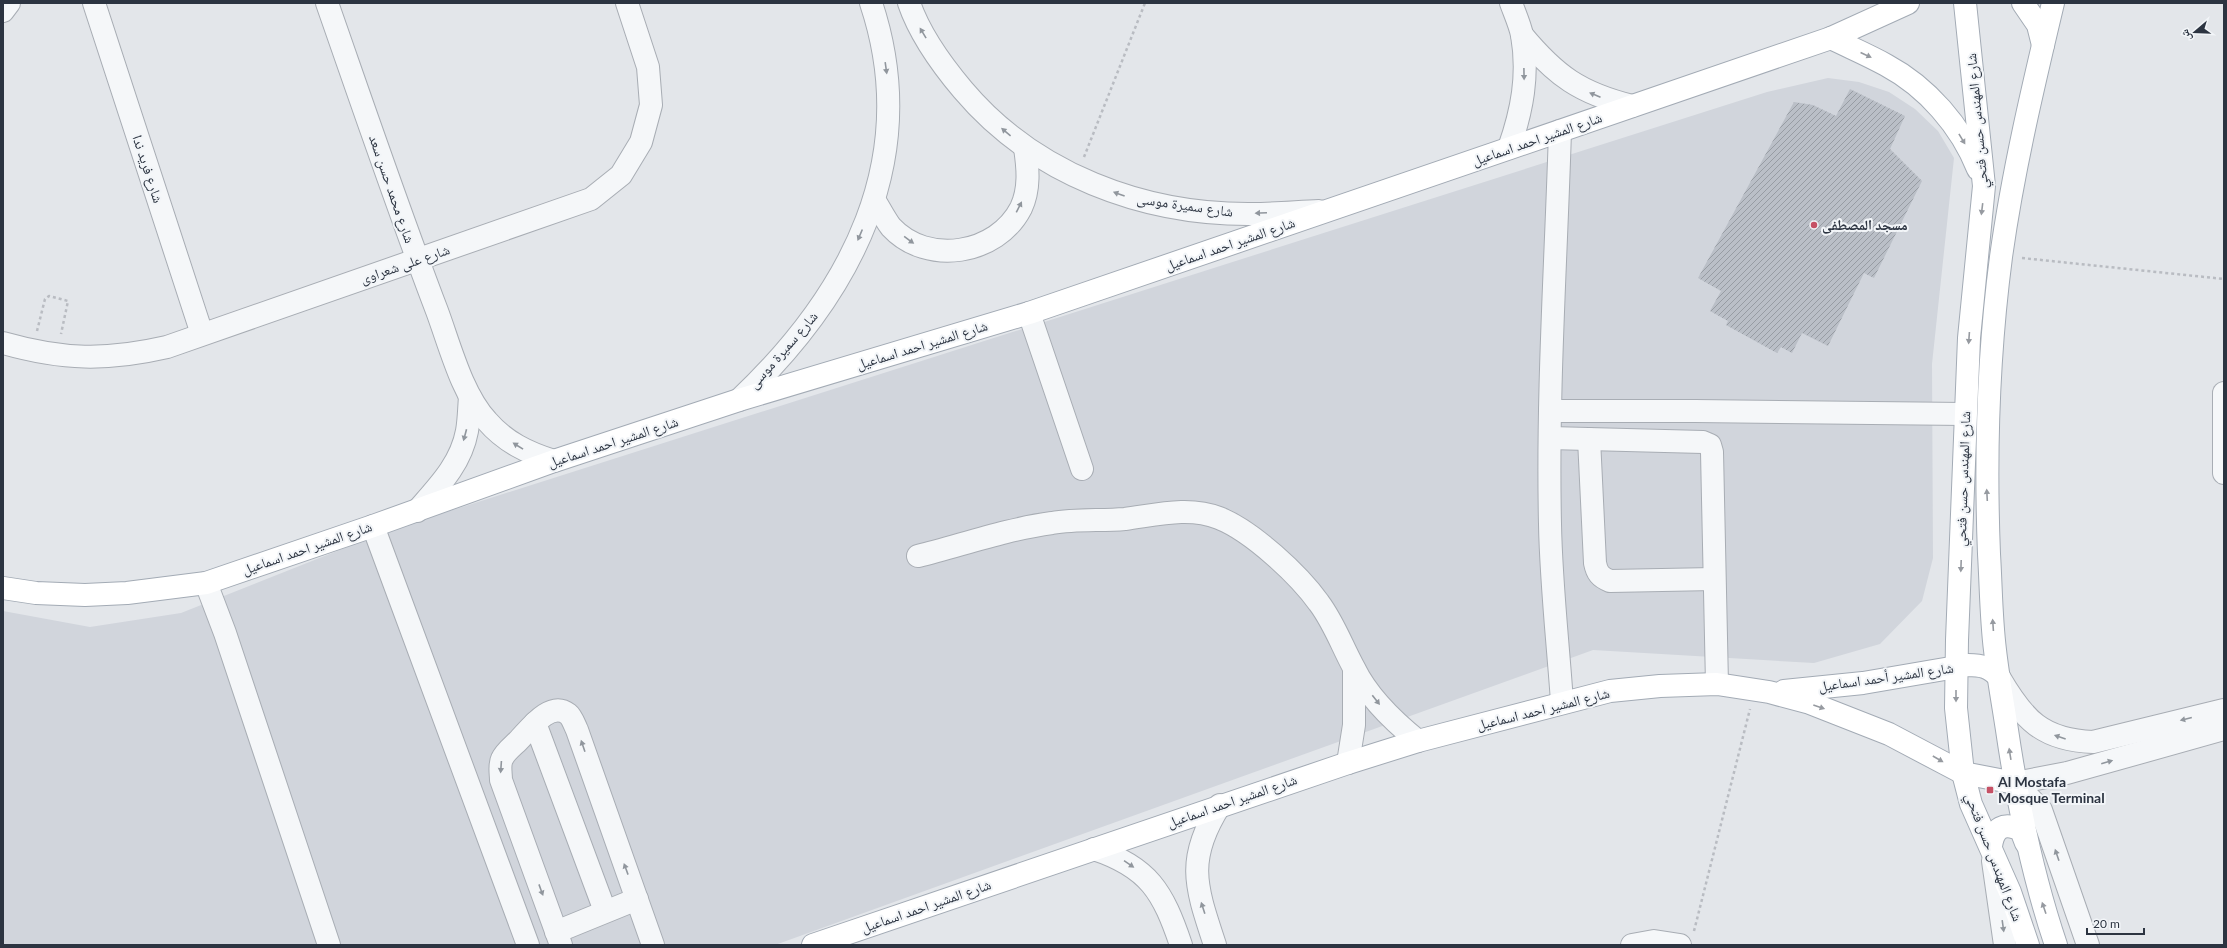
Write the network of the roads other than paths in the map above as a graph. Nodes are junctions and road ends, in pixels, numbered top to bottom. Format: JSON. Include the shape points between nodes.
{"nodes":[{"id":1,"x":9,"y":3,"type":"edge"},
{"id":2,"x":94,"y":3,"type":"edge"},
{"id":3,"x":327,"y":3,"type":"edge"},
{"id":4,"x":627,"y":3,"type":"edge"},
{"id":5,"x":871,"y":3,"type":"edge"},
{"id":6,"x":909,"y":3,"type":"edge"},
{"id":7,"x":1511,"y":3,"type":"edge"},
{"id":8,"x":1908,"y":3,"type":"edge"},
{"id":9,"x":1966,"y":3,"type":"edge"},
{"id":10,"x":2023,"y":3,"type":"edge"},
{"id":11,"x":2053,"y":3,"type":"edge"},
{"id":12,"x":3,"y":11,"type":"edge"},
{"id":13,"x":1522,"y":35,"type":"junction"},
{"id":14,"x":1831,"y":38,"type":"junction"},
{"id":15,"x":2043,"y":45,"type":"junction"},
{"id":16,"x":1632,"y":106,"type":"junction"},
{"id":17,"x":1560,"y":131,"type":"junction"},
{"id":18,"x":1025,"y":148,"type":"junction"},
{"id":19,"x":1509,"y":148,"type":"junction"},
{"id":20,"x":1984,"y":186,"type":"junction"},
{"id":21,"x":875,"y":201,"type":"junction"},
{"id":22,"x":1328,"y":211,"type":"junction"},
{"id":23,"x":417,"y":259,"type":"junction"},
{"id":24,"x":1029,"y":313,"type":"junction"},
{"id":25,"x":202,"y":334,"type":"junction"},
{"id":26,"x":3,"y":343,"type":"edge"},
{"id":27,"x":2224,"y":393,"type":"edge"},
{"id":28,"x":470,"y":396,"type":"junction"},
{"id":29,"x":739,"y":400,"type":"junction"},
{"id":30,"x":1550,"y":411,"type":"junction"},
{"id":31,"x":1965,"y":414,"type":"junction"},
{"id":32,"x":1550,"y":438,"type":"junction"},
{"id":33,"x":1589,"y":439,"type":"junction"},
{"id":34,"x":554,"y":461,"type":"junction"},
{"id":35,"x":1082,"y":469,"type":"dead end"},
{"id":36,"x":2224,"y":472,"type":"edge"},
{"id":37,"x":416,"y":511,"type":"junction"},
{"id":38,"x":373,"y":526,"type":"junction"},
{"id":39,"x":918,"y":556,"type":"dead end"},
{"id":40,"x":1714,"y":579,"type":"junction"},
{"id":41,"x":206,"y":582,"type":"junction"},
{"id":42,"x":3,"y":588,"type":"edge"},
{"id":43,"x":1960,"y":591,"type":"junction"},
{"id":44,"x":1991,"y":596,"type":"junction"},
{"id":45,"x":1957,"y":667,"type":"junction"},
{"id":46,"x":1354,"y":668,"type":"junction"},
{"id":47,"x":1999,"y":677,"type":"junction"},
{"id":48,"x":1717,"y":684,"type":"junction"},
{"id":49,"x":1660,"y":686,"type":"joint"},
{"id":50,"x":1762,"y":691,"type":"junction"},
{"id":51,"x":1562,"y":702,"type":"junction"},
{"id":52,"x":2224,"y":710,"type":"edge"},
{"id":53,"x":536,"y":722,"type":"junction"},
{"id":54,"x":2224,"y":729,"type":"edge"},
{"id":55,"x":1418,"y":741,"type":"junction"},
{"id":56,"x":1348,"y":763,"type":"junction"},
{"id":57,"x":1963,"y":773,"type":"junction"},
{"id":58,"x":2015,"y":783,"type":"junction"},
{"id":59,"x":1220,"y":805,"type":"junction"},
{"id":60,"x":2026,"y":843,"type":"junction"},
{"id":61,"x":1991,"y":846,"type":"junction"},
{"id":62,"x":1094,"y":848,"type":"junction"},
{"id":63,"x":637,"y":899,"type":"junction"},
{"id":64,"x":605,"y":911,"type":"junction"},
{"id":65,"x":558,"y":938,"type":"edge"},
{"id":66,"x":1687,"y":941,"type":"edge"},
{"id":67,"x":329,"y":945,"type":"edge"},
{"id":68,"x":528,"y":945,"type":"edge"},
{"id":69,"x":653,"y":945,"type":"edge"},
{"id":70,"x":813,"y":945,"type":"edge"},
{"id":71,"x":1182,"y":945,"type":"edge"},
{"id":72,"x":1215,"y":945,"type":"edge"},
{"id":73,"x":1632,"y":945,"type":"edge"},
{"id":74,"x":2005,"y":945,"type":"edge"},
{"id":75,"x":2028,"y":945,"type":"edge"},
{"id":76,"x":2056,"y":945,"type":"edge"},
{"id":77,"x":2088,"y":945,"type":"edge"}],
"edges":[{"from":1,"to":12,"type":"street"},
{"from":2,"to":25,"type":"street","name":"شارع فريد ندا"},
{"from":3,"to":23,"type":"street","name":"شارع محمد حسن سعد"},
{"from":4,"to":23,"type":"street","name":"شارع على شعراوى","via":[[648,67],[651,105],[642,142],[621,175],[591,199]]},
{"from":5,"to":21,"type":"street","name":"شارع سميرة موسى","one_way":true,"via":[[881,34],[889,89],[887,146]]},
{"from":18,"to":6,"type":"street","name":"شارع سميرة موسى","one_way":true,"via":[[982,112],[945,68],[915,20]]},
{"from":7,"to":13,"type":"street"},
{"from":8,"to":14,"type":"main road","name":"شارع المشير احمد اسماعيل"},
{"from":9,"to":20,"type":"main road","name":"شارع المهندس حسن فتحي"},
{"from":10,"to":15,"type":"main road","via":[[2038,24]]},
{"from":11,"to":15,"type":"main road","name":"شارع المهندس حسن فتحي"},
{"from":16,"to":13,"type":"street","one_way":true,"via":[[1582,90],[1555,71]]},
{"from":13,"to":19,"type":"street","one_way":true,"via":[[1524,93],[1519,121]]},
{"from":14,"to":16,"type":"main road","name":"شارع المشير احمد اسماعيل"},
{"from":14,"to":20,"type":"main road","one_way":true,"via":[[1887,65],[1937,104],[1973,156]]},
{"from":44,"to":15,"type":"main road","name":"شارع المهندس حسن فتحي","one_way":true,"via":[[1986,480],[1993,325],[2001,256],[2018,156]]},
{"from":16,"to":17,"type":"main road","name":"شارع المشير احمد اسماعيل"},
{"from":17,"to":19,"type":"main road","name":"شارع المشير احمد اسماعيل"},
{"from":17,"to":30,"type":"street"},
{"from":21,"to":18,"type":"street","one_way":true,"via":[[891,227],[916,245],[946,252],[976,247],[1002,232],[1021,208],[1029,178]]},
{"from":22,"to":18,"type":"street","name":"شارع سميرة موسى","one_way":true,"via":[[1250,214],[1188,209],[1131,198],[1076,178]]},
{"from":19,"to":22,"type":"main road","name":"شارع المشير احمد اسماعيل"},
{"from":20,"to":31,"type":"main road","name":"شارع المهندس حسن فتحي","one_way":true,"via":[[1975,262]]},
{"from":21,"to":29,"type":"street","name":"شارع سميرة موسى","one_way":true,"via":[[848,263],[812,320],[768,372]]},
{"from":22,"to":24,"type":"main road","name":"شارع المشير احمد اسماعيل"},
{"from":23,"to":25,"type":"street","name":"شارع على شعراوى"},
{"from":23,"to":28,"type":"street","name":"شارع محمد حسن سعد"},
{"from":24,"to":29,"type":"main road","name":"شارع المشير احمد اسماعيل"},
{"from":24,"to":35,"type":"street"},
{"from":25,"to":26,"type":"street","name":"شارع على شعراوى","via":[[167,347],[130,355],[93,358],[32,352]]},
{"from":27,"to":36,"type":"street"},
{"from":34,"to":28,"type":"street","name":"شارع محمد حسن سعد","one_way":true,"via":[[529,453],[506,439],[486,421]]},
{"from":28,"to":37,"type":"street","name":"شارع محمد حسن سعد","one_way":true,"via":[[467,431],[459,456],[448,475]]},
{"from":29,"to":34,"type":"main road","name":"شارع المشير احمد اسماعيل"},
{"from":30,"to":31,"type":"street"},
{"from":30,"to":32,"type":"street"},
{"from":31,"to":43,"type":"main road","name":"شارع المهندس حسن فتحي","one_way":true},
{"from":32,"to":33,"type":"street"},
{"from":32,"to":51,"type":"street","via":[[1550,525]]},
{"from":33,"to":40,"type":"street","via":[[1595,563],[1602,578],[1610,581]]},
{"from":33,"to":40,"type":"street","via":[[1703,442],[1710,445]]},
{"from":34,"to":37,"type":"main road","name":"شارع المشير احمد اسماعيل"},
{"from":37,"to":38,"type":"main road","name":"شارع المشير احمد اسماعيل"},
{"from":38,"to":41,"type":"main road","name":"شارع المشير احمد اسماعيل"},
{"from":38,"to":68,"type":"street"},
{"from":39,"to":46,"type":"street","via":[[1051,523],[1121,519],[1171,512],[1195,512],[1220,518],[1244,533],[1296,575],[1320,603]]},
{"from":40,"to":48,"type":"street"},
{"from":41,"to":42,"type":"main road","name":"شارع المشير احمد اسماعيل","via":[[127,593],[85,595],[36,593]]},
{"from":41,"to":67,"type":"street"},
{"from":43,"to":44,"type":"main road","via":[[1967,598],[1976,601]]},
{"from":43,"to":45,"type":"main road","name":"شارع المهندس حسن فتحي"},
{"from":47,"to":44,"type":"main road","name":"شارع المهندس حسن فتحي","one_way":true},
{"from":45,"to":47,"type":"main road","name":"شارع المشير أحمد اسماعيل","via":[[1979,665],[1990,668]]},
{"from":45,"to":50,"type":"main road","name":"شارع المشير أحمد اسماعيل","via":[[1863,683]]},
{"from":45,"to":57,"type":"main road","name":"شارع المهندس حسن فتحي","one_way":true,"via":[[1956,708]]},
{"from":46,"to":55,"type":"street","one_way":true,"via":[[1382,708]]},
{"from":46,"to":56,"type":"street","via":[[1355,713]]},
{"from":52,"to":47,"type":"street","one_way":true,"via":[[2093,742],[2078,742],[2055,736],[2035,724],[2013,702]]},
{"from":58,"to":47,"type":"main road","name":"شارع المهندس حسن فتحي","one_way":true},
{"from":48,"to":49,"type":"main road","name":"شارع المشير أحمد اسماعيل"},
{"from":48,"to":50,"type":"main road","name":"شارع المشير أحمد اسماعيل"},
{"from":49,"to":51,"type":"main road","name":"شارع المشير احمد اسماعيل","via":[[1610,691]]},
{"from":50,"to":57,"type":"main road","name":"شارع المشير أحمد اسماعيل","one_way":true,"via":[[1810,703],[1889,734]]},
{"from":51,"to":55,"type":"main road","name":"شارع المشير احمد اسماعيل"},
{"from":63,"to":53,"type":"street","one_way":true,"via":[[577,730],[569,715],[562,711],[552,712]]},
{"from":53,"to":64,"type":"street"},
{"from":53,"to":65,"type":"street","one_way":true,"via":[[502,759],[501,780]]},
{"from":58,"to":54,"type":"street","one_way":true,"via":[[2067,773]]},
{"from":55,"to":56,"type":"main road","name":"شارع المشير احمد اسماعيل"},
{"from":56,"to":59,"type":"main road","name":"شارع المشير احمد اسماعيل"},
{"from":57,"to":58,"type":"main road","name":"شارع المشير أحمد اسماعيل"},
{"from":57,"to":61,"type":"main road","name":"شارع المهندس حسن فتحي","via":[[1971,804]]},
{"from":58,"to":60,"type":"main road","name":"شارع المهندس حسن فتحي"},
{"from":77,"to":58,"type":"street","one_way":true,"via":[[2041,810]]},
{"from":59,"to":62,"type":"main road","name":"شارع المشير احمد اسماعيل"},
{"from":72,"to":59,"type":"street","one_way":true,"via":[[1201,903],[1196,878],[1202,839],[1206,827]]},
{"from":60,"to":61,"type":"main road","via":[[2021,830],[2011,825],[2000,827],[1993,835]]},
{"from":76,"to":60,"type":"main road","name":"شارع المهندس حسن فتحي","one_way":true},
{"from":61,"to":74,"type":"street","one_way":true},
{"from":61,"to":75,"type":"main road","name":"شارع المهندس حسن فتحي"},
{"from":62,"to":70,"type":"main road","name":"شارع المشير احمد اسماعيل"},
{"from":62,"to":71,"type":"street","one_way":true,"via":[[1119,857],[1140,871],[1158,890],[1171,913]]},
{"from":63,"to":64,"type":"street"},
{"from":63,"to":69,"type":"street"},
{"from":64,"to":65,"type":"street"},
{"from":66,"to":73,"type":"street","via":[[1654,941]]}]}
